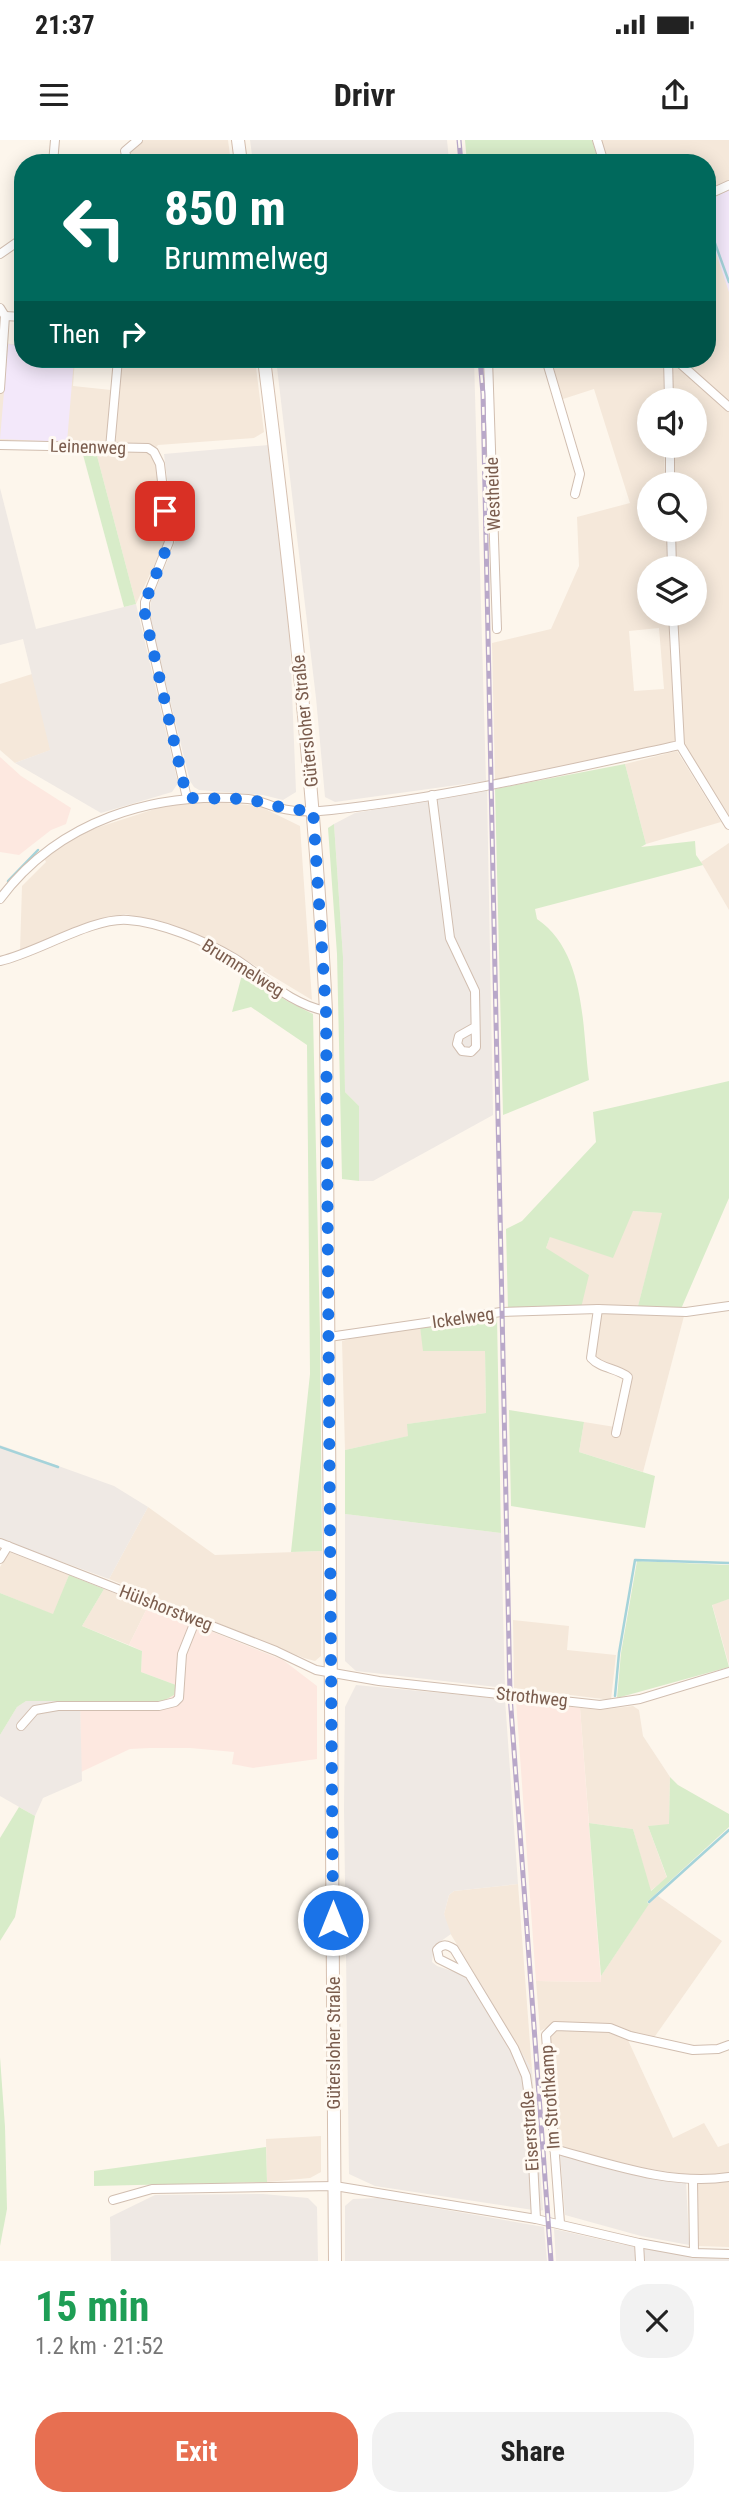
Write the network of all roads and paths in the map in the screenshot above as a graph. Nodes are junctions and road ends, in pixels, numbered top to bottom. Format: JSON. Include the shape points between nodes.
{"nodes":[{"id":1,"x":138,"y":140,"type":"edge"},
{"id":2,"x":126,"y":154,"type":"edge"},
{"id":3,"x":3,"y":312,"type":"edge"},
{"id":4,"x":117,"y":368,"type":"edge"},
{"id":5,"x":265,"y":368,"type":"edge"},
{"id":6,"x":488,"y":368,"type":"edge"},
{"id":7,"x":549,"y":368,"type":"edge"},
{"id":8,"x":668,"y":368,"type":"edge"},
{"id":9,"x":685,"y":368,"type":"edge"},
{"id":10,"x":669,"y":388,"type":"edge"},
{"id":11,"x":0,"y":389,"type":"edge"},
{"id":12,"x":729,"y":407,"type":"edge"},
{"id":13,"x":0,"y":445,"type":"edge"},
{"id":14,"x":110,"y":448,"type":"junction"},
{"id":15,"x":575,"y":494,"type":"dead end"},
{"id":16,"x":674,"y":626,"type":"edge"},
{"id":17,"x":497,"y":629,"type":"dead end"},
{"id":18,"x":680,"y":746,"type":"junction"},
{"id":19,"x":432,"y":795,"type":"junction"},
{"id":20,"x":187,"y":798,"type":"junction"},
{"id":21,"x":313,"y":810,"type":"junction"},
{"id":22,"x":729,"y":825,"type":"edge"},
{"id":23,"x":0,"y":899,"type":"edge"},
{"id":24,"x":0,"y":961,"type":"edge"},
{"id":25,"x":326,"y":1011,"type":"junction"},
{"id":26,"x":475,"y":1027,"type":"dead end"},
{"id":27,"x":729,"y":1306,"type":"edge"},
{"id":28,"x":598,"y":1309,"type":"junction"},
{"id":29,"x":329,"y":1337,"type":"junction"},
{"id":30,"x":616,"y":1433,"type":"dead end"},
{"id":31,"x":4,"y":1545,"type":"edge"},
{"id":32,"x":0,"y":1559,"type":"edge"},
{"id":33,"x":196,"y":1619,"type":"junction"},
{"id":34,"x":729,"y":1672,"type":"edge"},
{"id":35,"x":331,"y":1673,"type":"junction"},
{"id":36,"x":21,"y":1726,"type":"dead end"},
{"id":37,"x":469,"y":1974,"type":"dead end"},
{"id":38,"x":729,"y":2045,"type":"edge"},
{"id":39,"x":554,"y":2148,"type":"junction"},
{"id":40,"x":729,"y":2177,"type":"edge"},
{"id":41,"x":693,"y":2179,"type":"junction"},
{"id":42,"x":335,"y":2186,"type":"junction"},
{"id":43,"x":113,"y":2200,"type":"dead end"},
{"id":44,"x":536,"y":2219,"type":"junction"},
{"id":45,"x":560,"y":2223,"type":"junction"},
{"id":46,"x":639,"y":2243,"type":"junction"},
{"id":47,"x":694,"y":2253,"type":"junction"},
{"id":48,"x":729,"y":2254,"type":"edge"},
{"id":49,"x":335,"y":2261,"type":"edge"},
{"id":50,"x":640,"y":2261,"type":"edge"}],
"edges":[{"from":1,"to":2,"type":"street"},
{"from":3,"to":11,"type":"street"},
{"from":4,"to":14,"type":"street"},
{"from":5,"to":21,"type":"main road","name":"Gütersloher Straße"},
{"from":6,"to":17,"type":"street","name":"Westheide"},
{"from":7,"to":15,"type":"street","via":[[580,474]]},
{"from":8,"to":10,"type":"street"},
{"from":9,"to":12,"type":"street"},
{"from":13,"to":14,"type":"street","name":"Leinenweg"},
{"from":14,"to":20,"type":"street","name":"Leinenweg","via":[[148,449],[160,464],[169,542],[145,602],[145,615]]},
{"from":16,"to":18,"type":"street"},
{"from":18,"to":19,"type":"street"},
{"from":18,"to":22,"type":"street"},
{"from":19,"to":21,"type":"street"},
{"from":19,"to":26,"type":"street","via":[[450,938],[475,991]]},
{"from":20,"to":21,"type":"street","via":[[248,799],[292,810]]},
{"from":20,"to":23,"type":"street","via":[[123,813],[70,834],[29,864]]},
{"from":21,"to":25,"type":"main road","name":"Gütersloher Straße"},
{"from":24,"to":25,"type":"street","name":"Brummelweg","via":[[106,922],[128,920],[181,932],[233,958],[307,1007]]},
{"from":25,"to":29,"type":"main road","name":"Gütersloher Straße"},
{"from":27,"to":28,"type":"street","name":"Ickelweg","via":[[686,1312]]},
{"from":28,"to":29,"type":"street","name":"Ickelweg","via":[[501,1312]]},
{"from":28,"to":30,"type":"street","via":[[591,1357],[628,1377]]},
{"from":29,"to":35,"type":"main road","name":"Gütersloher Straße"},
{"from":31,"to":32,"type":"street"},
{"from":31,"to":33,"type":"street","name":"Hülshorstweg"},
{"from":33,"to":35,"type":"street","name":"Hülshorstweg","via":[[304,1666]]},
{"from":33,"to":36,"type":"street","via":[[182,1654],[181,1684],[174,1702],[58,1706],[35,1710]]},
{"from":34,"to":35,"type":"street","name":"Strothweg","via":[[640,1699],[600,1705]]},
{"from":35,"to":42,"type":"main road","name":"Gütersloher Straße"},
{"from":37,"to":44,"type":"street","name":"Eiserstraße","via":[[526,2076]]},
{"from":38,"to":39,"type":"street","name":"Im Strothkamp","via":[[693,2050],[610,2028],[555,2026],[546,2035]]},
{"from":39,"to":41,"type":"street","via":[[618,2167]]},
{"from":39,"to":45,"type":"street","name":"Im Strothkamp"},
{"from":40,"to":41,"type":"street"},
{"from":41,"to":47,"type":"street"},
{"from":42,"to":43,"type":"street","via":[[152,2189]]},
{"from":42,"to":44,"type":"street"},
{"from":42,"to":49,"type":"main road","name":"Gütersloher Straße"},
{"from":44,"to":45,"type":"street"},
{"from":45,"to":46,"type":"street"},
{"from":46,"to":47,"type":"street"},
{"from":46,"to":50,"type":"street"},
{"from":47,"to":48,"type":"street"}]}
